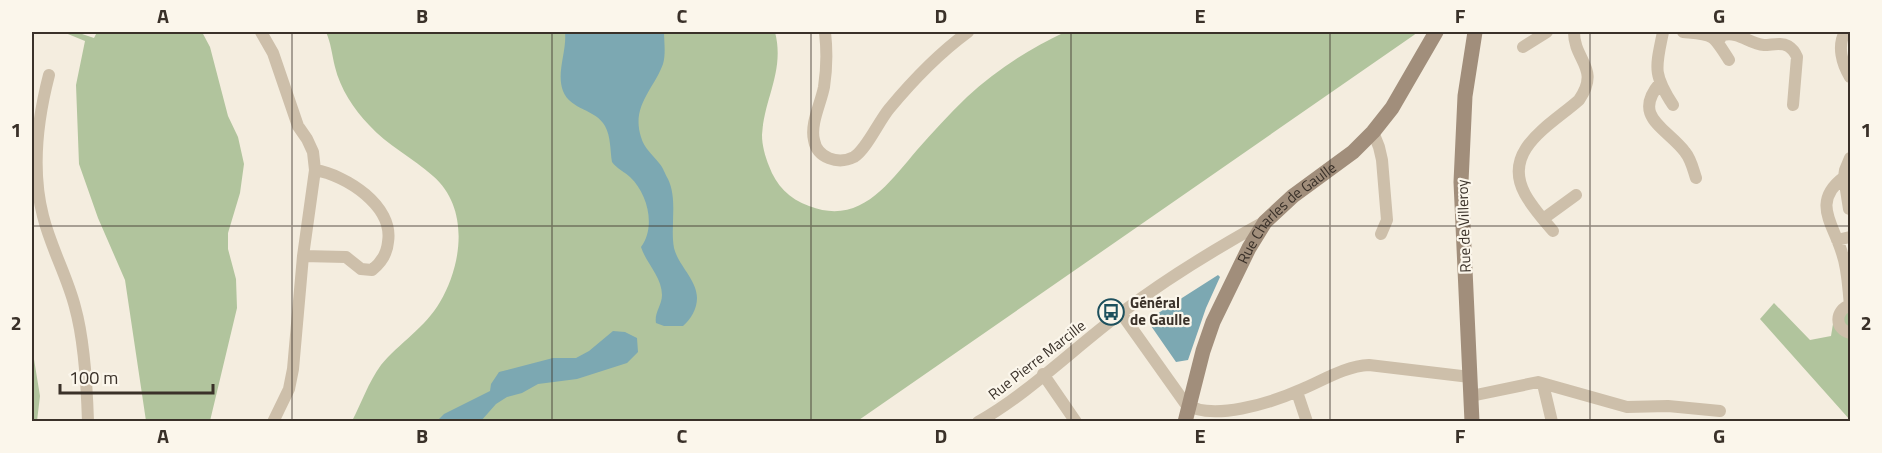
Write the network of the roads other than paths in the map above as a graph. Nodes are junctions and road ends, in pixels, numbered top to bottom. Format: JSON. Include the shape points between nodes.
{"nodes":[{"id":1,"x":261,"y":32,"type":"edge"},
{"id":2,"x":825,"y":32,"type":"edge"},
{"id":3,"x":968,"y":32,"type":"edge"},
{"id":4,"x":1436,"y":32,"type":"edge"},
{"id":5,"x":1474,"y":32,"type":"edge"},
{"id":6,"x":1547,"y":32,"type":"edge"},
{"id":7,"x":1574,"y":32,"type":"edge"},
{"id":8,"x":1663,"y":32,"type":"edge"},
{"id":9,"x":1683,"y":32,"type":"edge"},
{"id":10,"x":1704,"y":32,"type":"edge"},
{"id":11,"x":1845,"y":32,"type":"edge"},
{"id":12,"x":1718,"y":41,"type":"junction"},
{"id":13,"x":1523,"y":47,"type":"dead end"},
{"id":14,"x":1730,"y":60,"type":"dead end"},
{"id":15,"x":49,"y":75,"type":"dead end"},
{"id":16,"x":1850,"y":77,"type":"edge"},
{"id":17,"x":1660,"y":84,"type":"junction"},
{"id":18,"x":1673,"y":105,"type":"dead end"},
{"id":19,"x":1793,"y":105,"type":"dead end"},
{"id":20,"x":1373,"y":132,"type":"junction"},
{"id":21,"x":1851,"y":158,"type":"edge"},
{"id":22,"x":315,"y":170,"type":"junction"},
{"id":23,"x":1844,"y":177,"type":"junction"},
{"id":24,"x":1696,"y":178,"type":"dead end"},
{"id":25,"x":1576,"y":195,"type":"dead end"},
{"id":26,"x":1849,"y":210,"type":"edge"},
{"id":27,"x":1543,"y":219,"type":"junction"},
{"id":28,"x":1265,"y":222,"type":"junction"},
{"id":29,"x":1553,"y":231,"type":"dead end"},
{"id":30,"x":1381,"y":234,"type":"dead end"},
{"id":31,"x":1851,"y":237,"type":"edge"},
{"id":32,"x":1837,"y":240,"type":"junction"},
{"id":33,"x":303,"y":255,"type":"junction"},
{"id":34,"x":1850,"y":305,"type":"edge"},
{"id":35,"x":1121,"y":313,"type":"junction"},
{"id":36,"x":1851,"y":333,"type":"edge"},
{"id":37,"x":1043,"y":374,"type":"junction"},
{"id":38,"x":1470,"y":377,"type":"junction"},
{"id":39,"x":1543,"y":384,"type":"junction"},
{"id":40,"x":1298,"y":392,"type":"junction"},
{"id":41,"x":1471,"y":396,"type":"junction"},
{"id":42,"x":1720,"y":411,"type":"dead end"},
{"id":43,"x":1187,"y":414,"type":"edge"},
{"id":44,"x":88,"y":422,"type":"edge"},
{"id":45,"x":273,"y":422,"type":"edge"},
{"id":46,"x":978,"y":422,"type":"edge"},
{"id":47,"x":1076,"y":422,"type":"edge"},
{"id":48,"x":1308,"y":422,"type":"edge"},
{"id":49,"x":1472,"y":422,"type":"edge"},
{"id":50,"x":1552,"y":422,"type":"edge"}],
"edges":[{"from":1,"to":22,"type":"street","via":[[279,69],[298,126],[313,152]]},
{"from":2,"to":3,"type":"street","via":[[824,87],[813,134],[817,150],[837,160],[859,153],[907,87]]},
{"from":4,"to":20,"type":"street","name":"Rue Charles de Gaulle","via":[[1392,108]]},
{"from":5,"to":38,"type":"street","name":"Rue de Villeroy","via":[[1465,96],[1461,182]]},
{"from":6,"to":13,"type":"street"},
{"from":7,"to":27,"type":"street","via":[[1588,73],[1585,92],[1527,144],[1518,167],[1524,192]]},
{"from":8,"to":17,"type":"street","via":[[1656,66]]},
{"from":9,"to":10,"type":"street"},
{"from":10,"to":12,"type":"street"},
{"from":11,"to":16,"type":"street","via":[[1841,53]]},
{"from":12,"to":14,"type":"street"},
{"from":12,"to":19,"type":"street","via":[[1723,35],[1733,34],[1794,51],[1797,57]]},
{"from":15,"to":44,"type":"street","via":[[38,130],[38,190],[78,319]]},
{"from":17,"to":18,"type":"street"},
{"from":17,"to":24,"type":"street","via":[[1650,98],[1651,117],[1688,154]]},
{"from":20,"to":28,"type":"street","name":"Rue Charles de Gaulle"},
{"from":20,"to":30,"type":"street","via":[[1382,160],[1387,220]]},
{"from":21,"to":23,"type":"street"},
{"from":22,"to":33,"type":"street"},
{"from":22,"to":33,"type":"street","via":[[330,173],[372,200],[387,223],[388,246],[372,270],[360,269],[346,257]]},
{"from":23,"to":26,"type":"street"},
{"from":23,"to":32,"type":"street","via":[[1826,200]]},
{"from":25,"to":27,"type":"street"},
{"from":27,"to":29,"type":"street"},
{"from":28,"to":35,"type":"street","name":"Rue Pierre Marcille"},
{"from":28,"to":43,"type":"street","name":"Rue Charles de Gaulle","via":[[1213,322]]},
{"from":31,"to":32,"type":"street"},
{"from":32,"to":34,"type":"street","via":[[1846,266]]},
{"from":33,"to":45,"type":"street","via":[[293,369],[289,389]]},
{"from":34,"to":36,"type":"street","via":[[1842,309],[1838,321],[1842,329]]},
{"from":35,"to":37,"type":"street","name":"Rue Pierre Marcille"},
{"from":35,"to":43,"type":"street"},
{"from":37,"to":46,"type":"street","name":"Rue Pierre Marcille"},
{"from":37,"to":47,"type":"street"},
{"from":38,"to":40,"type":"street","via":[[1356,365]]},
{"from":38,"to":41,"type":"street","name":"Rue de Villeroy"},
{"from":39,"to":41,"type":"street","via":[[1532,382]]},
{"from":39,"to":42,"type":"street","via":[[1627,407]]},
{"from":39,"to":50,"type":"street"},
{"from":40,"to":43,"type":"street","via":[[1234,410]]},
{"from":40,"to":48,"type":"street"},
{"from":41,"to":49,"type":"street","name":"Rue de Villeroy"}]}
